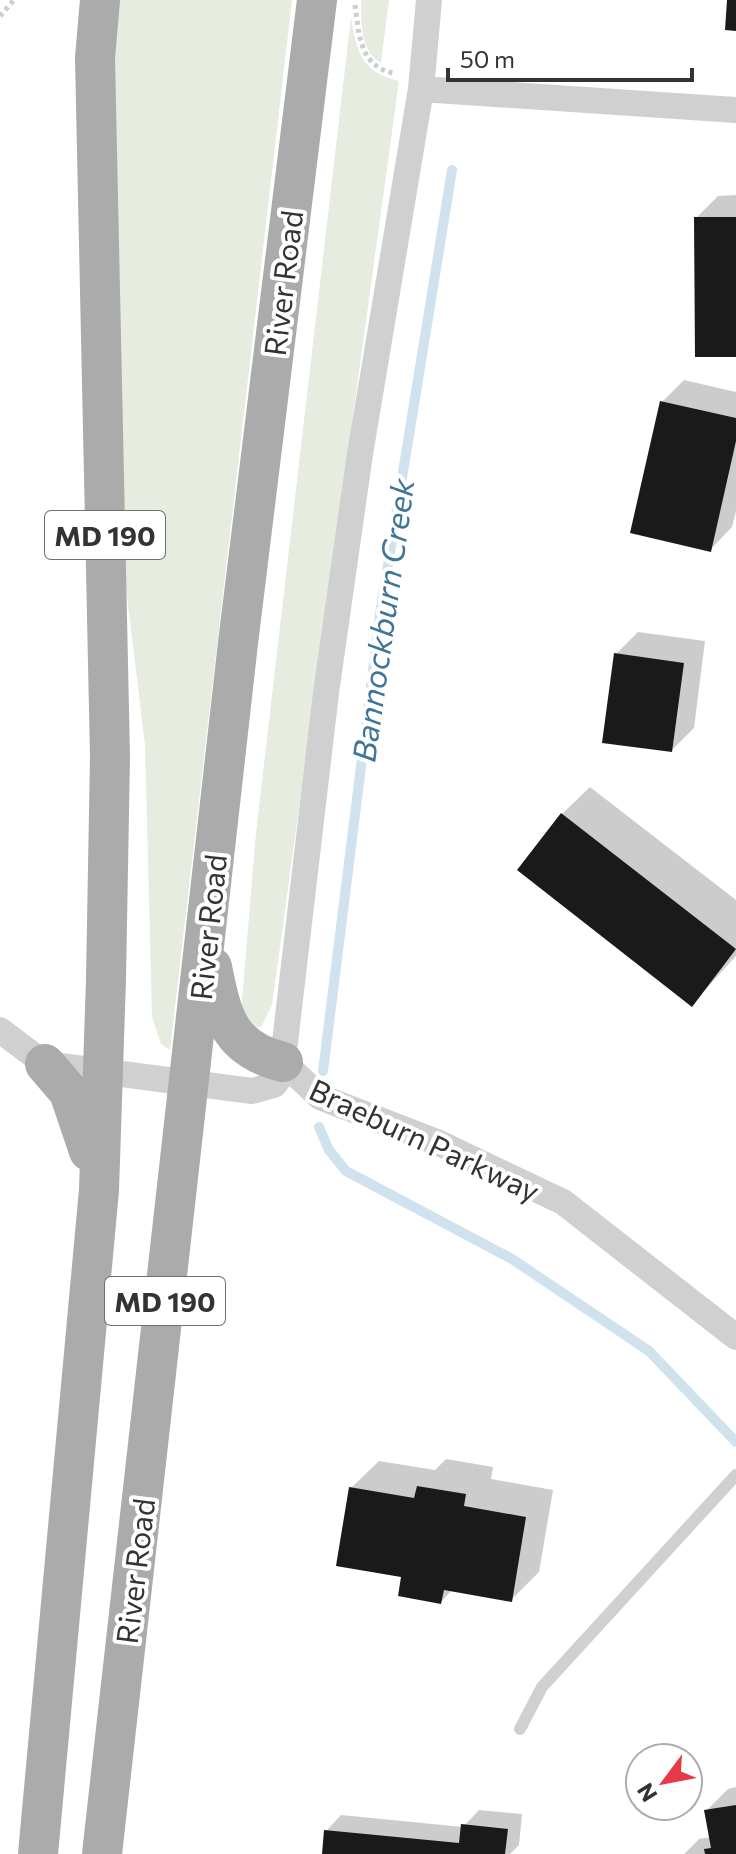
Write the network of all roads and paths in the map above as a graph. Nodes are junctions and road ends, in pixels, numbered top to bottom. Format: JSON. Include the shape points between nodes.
{"nodes":[{"id":1,"x":14,"y":0,"type":"edge"},
{"id":2,"x":100,"y":0,"type":"edge"},
{"id":3,"x":429,"y":0,"type":"edge"},
{"id":4,"x":336,"y":2,"type":"edge"},
{"id":5,"x":0,"y":16,"type":"edge"},
{"id":6,"x":421,"y":83,"type":"junction"},
{"id":7,"x":736,"y":110,"type":"edge"},
{"id":8,"x":207,"y":940,"type":"junction"},
{"id":9,"x":0,"y":1030,"type":"edge"},
{"id":10,"x":283,"y":1062,"type":"junction"},
{"id":11,"x":45,"y":1064,"type":"junction"},
{"id":12,"x":101,"y":1071,"type":"junction"},
{"id":13,"x":190,"y":1082,"type":"junction"},
{"id":14,"x":99,"y":1190,"type":"junction"},
{"id":15,"x":736,"y":1337,"type":"edge"},
{"id":16,"x":736,"y":1475,"type":"edge"},
{"id":17,"x":520,"y":1729,"type":"dead end"},
{"id":18,"x":38,"y":1854,"type":"edge"},
{"id":19,"x":102,"y":1854,"type":"edge"}],
"edges":[{"from":1,"to":5,"type":"path"},
{"from":2,"to":12,"type":"main road","number":"MD 190","via":[[95,58],[110,756]]},
{"from":3,"to":6,"type":"street"},
{"from":4,"to":6,"type":"path","via":[[368,60]]},
{"from":4,"to":8,"type":"main road","name":"River Road","number":"MD 190","via":[[238,643]]},
{"from":6,"to":7,"type":"street"},
{"from":6,"to":10,"type":"street","via":[[339,603]]},
{"from":8,"to":10,"type":"main road","via":[[232,1032],[252,1052]]},
{"from":8,"to":13,"type":"main road","name":"River Road","number":"MD 190"},
{"from":9,"to":11,"type":"street"},
{"from":10,"to":13,"type":"street","name":"Braeburn Parkway","via":[[274,1085],[264,1090]]},
{"from":10,"to":15,"type":"street","name":"Braeburn Parkway","via":[[320,1097],[439,1143],[563,1202]]},
{"from":11,"to":12,"type":"street"},
{"from":11,"to":14,"type":"main road","via":[[69,1092]]},
{"from":12,"to":13,"type":"street"},
{"from":12,"to":14,"type":"main road","number":"MD 190"},
{"from":13,"to":19,"type":"main road","name":"River Road","number":"MD 190"},
{"from":14,"to":18,"type":"main road","number":"MD 190"},
{"from":16,"to":17,"type":"lane","via":[[542,1687]]}]}
